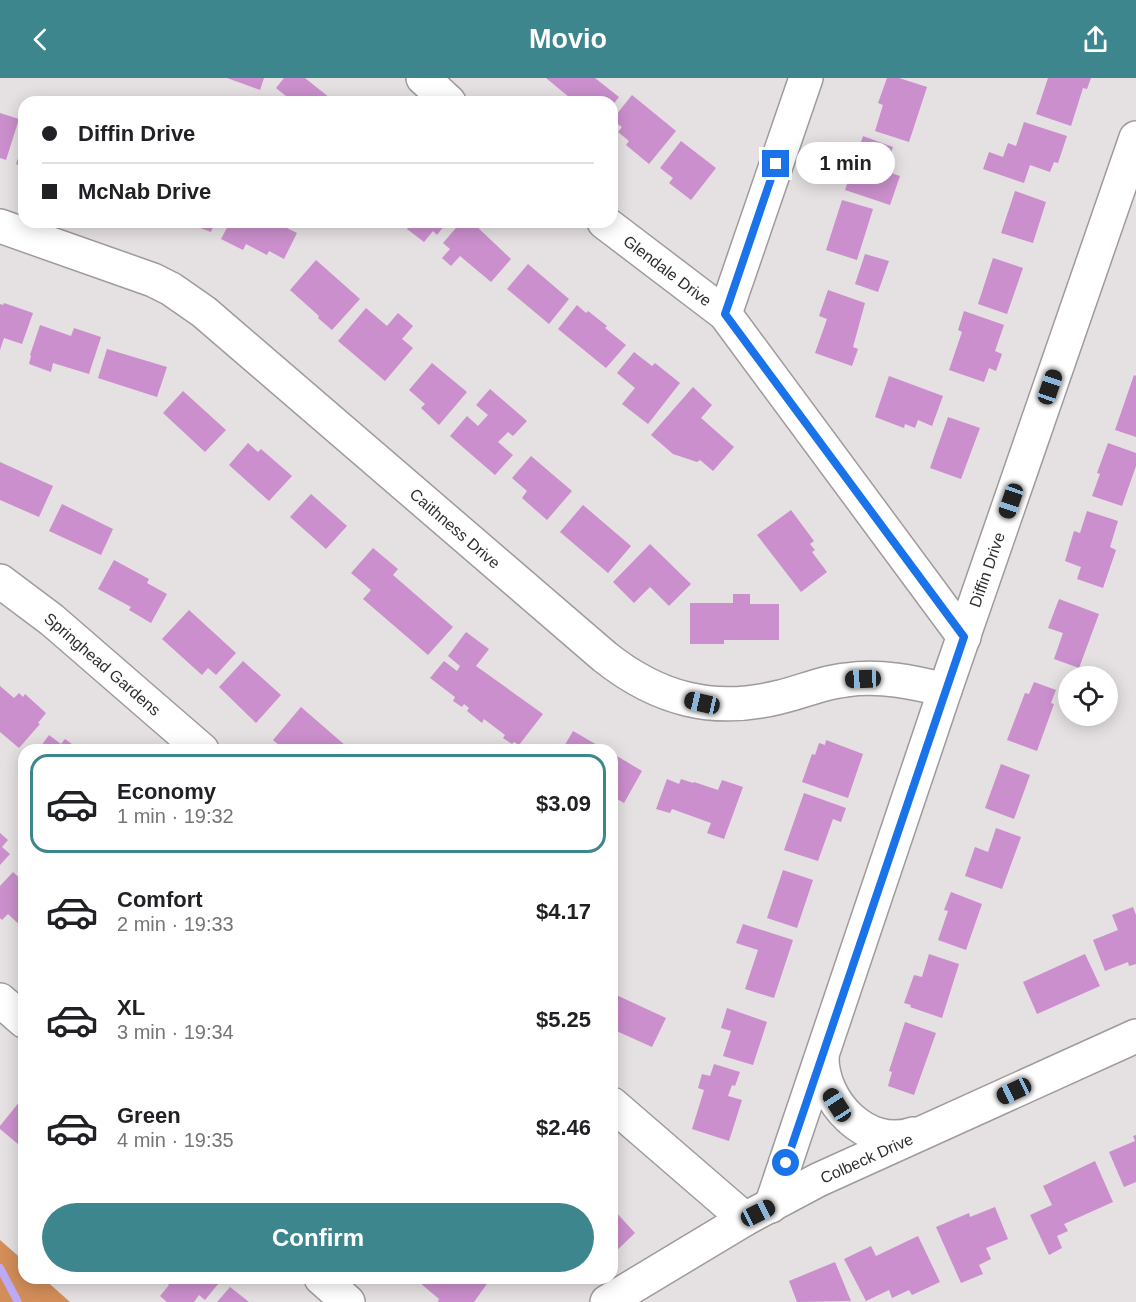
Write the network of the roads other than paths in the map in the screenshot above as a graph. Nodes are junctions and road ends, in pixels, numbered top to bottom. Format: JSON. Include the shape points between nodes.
{"nodes":[{"id":1,"x":423,"y":78,"type":"edge"},
{"id":2,"x":806,"y":78,"type":"edge"},
{"id":3,"x":442,"y":96,"type":"edge"},
{"id":4,"x":1136,"y":138,"type":"edge"},
{"id":5,"x":0,"y":226,"type":"edge"},
{"id":6,"x":612,"y":228,"type":"edge"},
{"id":7,"x":725,"y":314,"type":"junction"},
{"id":8,"x":0,"y":581,"type":"edge"},
{"id":9,"x":964,"y":637,"type":"junction"},
{"id":10,"x":945,"y":690,"type":"junction"},
{"id":11,"x":195,"y":744,"type":"edge"},
{"id":12,"x":0,"y":1000,"type":"edge"},
{"id":13,"x":18,"y":1016,"type":"edge"},
{"id":14,"x":1136,"y":1036,"type":"edge"},
{"id":15,"x":822,"y":1056,"type":"junction"},
{"id":16,"x":618,"y":1108,"type":"edge"},
{"id":17,"x":932,"y":1128,"type":"junction"},
{"id":18,"x":758,"y":1213,"type":"junction"},
{"id":19,"x":328,"y":1284,"type":"edge"},
{"id":20,"x":348,"y":1302,"type":"edge"},
{"id":21,"x":607,"y":1302,"type":"edge"}],
"edges":[{"from":1,"to":3,"type":"street"},
{"from":2,"to":7,"type":"street"},
{"from":4,"to":9,"type":"street","name":"Diffin Drive"},
{"from":5,"to":10,"type":"street","name":"Caithness Drive","via":[[153,280],[204,312],[605,657],[650,687],[675,697],[729,705],[782,697],[847,679],[880,678]]},
{"from":6,"to":7,"type":"street","name":"Glendale Drive"},
{"from":7,"to":9,"type":"street","name":"Glendale Drive"},
{"from":8,"to":11,"type":"street","name":"Springhead Gardens","via":[[52,620]]},
{"from":9,"to":10,"type":"street","name":"Diffin Drive"},
{"from":10,"to":15,"type":"street","name":"Diffin Drive"},
{"from":12,"to":13,"type":"street"},
{"from":14,"to":17,"type":"street","name":"Colbeck Drive"},
{"from":15,"to":17,"type":"street","via":[[830,1094],[855,1123],[891,1137],[905,1137]]},
{"from":15,"to":18,"type":"street","name":"Diffin Drive"},
{"from":16,"to":18,"type":"street"},
{"from":17,"to":18,"type":"street","name":"Colbeck Drive","via":[[818,1180]]},
{"from":18,"to":21,"type":"street","name":"Colbeck Drive"},
{"from":19,"to":20,"type":"street"}]}
